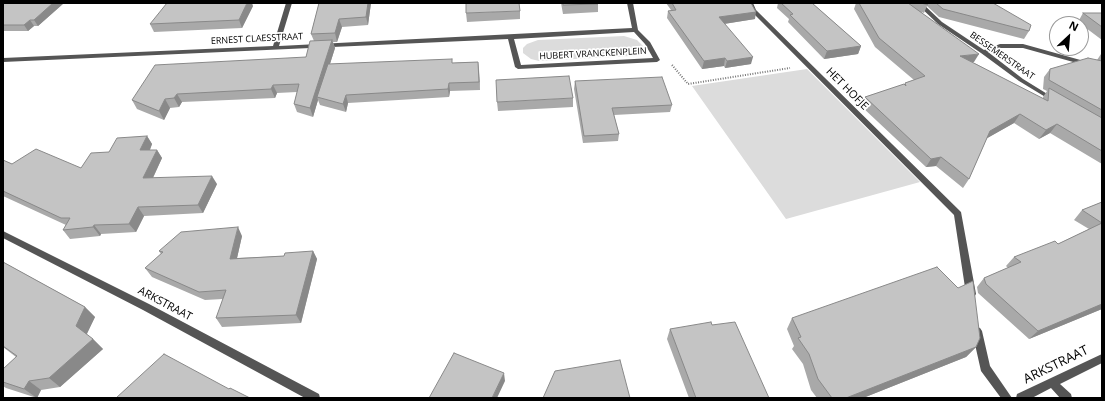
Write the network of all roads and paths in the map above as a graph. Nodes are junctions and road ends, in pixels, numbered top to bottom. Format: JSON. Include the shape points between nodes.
{"nodes":[{"id":1,"x":289,"y":3,"type":"edge"},
{"id":2,"x":630,"y":3,"type":"edge"},
{"id":3,"x":750,"y":3,"type":"edge"},
{"id":4,"x":919,"y":3,"type":"edge"},
{"id":5,"x":635,"y":30,"type":"junction"},
{"id":6,"x":511,"y":37,"type":"junction"},
{"id":7,"x":276,"y":47,"type":"junction"},
{"id":8,"x":983,"y":52,"type":"junction"},
{"id":9,"x":3,"y":60,"type":"edge"},
{"id":10,"x":656,"y":60,"type":"junction"},
{"id":11,"x":808,"y":66,"type":"junction"},
{"id":12,"x":1102,"y":68,"type":"edge"},
{"id":13,"x":1061,"y":104,"type":"edge"},
{"id":14,"x":3,"y":234,"type":"edge"},
{"id":15,"x":973,"y":306,"type":"edge"},
{"id":16,"x":976,"y":322,"type":"edge"},
{"id":17,"x":1102,"y":358,"type":"edge"},
{"id":18,"x":1052,"y":382,"type":"junction"},
{"id":19,"x":315,"y":398,"type":"edge"},
{"id":20,"x":1007,"y":398,"type":"edge"},
{"id":21,"x":1022,"y":398,"type":"edge"},
{"id":22,"x":1067,"y":398,"type":"edge"}],
"edges":[{"from":1,"to":7,"type":"street"},
{"from":2,"to":5,"type":"street"},
{"from":3,"to":11,"type":"street","name":"HET HOFJE","via":[[754,11]]},
{"from":4,"to":8,"type":"street","name":"BESSEMERSTRAAT","via":[[940,23]]},
{"from":5,"to":6,"type":"street","name":"HUBERT VRANCKENPLEIN"},
{"from":5,"to":10,"type":"street","name":"HUBERT VRANCKENPLEIN","via":[[648,43]]},
{"from":6,"to":7,"type":"street","name":"ERNEST CLAESSTRAAT"},
{"from":6,"to":10,"type":"street","name":"HUBERT VRANCKENPLEIN","via":[[518,67]]},
{"from":7,"to":9,"type":"street","name":"ERNEST CLAESSTRAAT"},
{"from":8,"to":12,"type":"street","via":[[1000,46],[1023,46]]},
{"from":8,"to":13,"type":"street","name":"BESSEMERSTRAAT","via":[[1020,80]]},
{"from":10,"to":11,"type":"path","via":[[666,58],[688,84]]},
{"from":11,"to":15,"type":"street","name":"HET HOFJE","via":[[958,214]]},
{"from":14,"to":19,"type":"street","name":"ARKSTRAAT"},
{"from":16,"to":20,"type":"street","via":[[985,368]]},
{"from":17,"to":18,"type":"street","name":"ARKSTRAAT"},
{"from":18,"to":21,"type":"street","name":"ARKSTRAAT"},
{"from":18,"to":22,"type":"street"}]}
